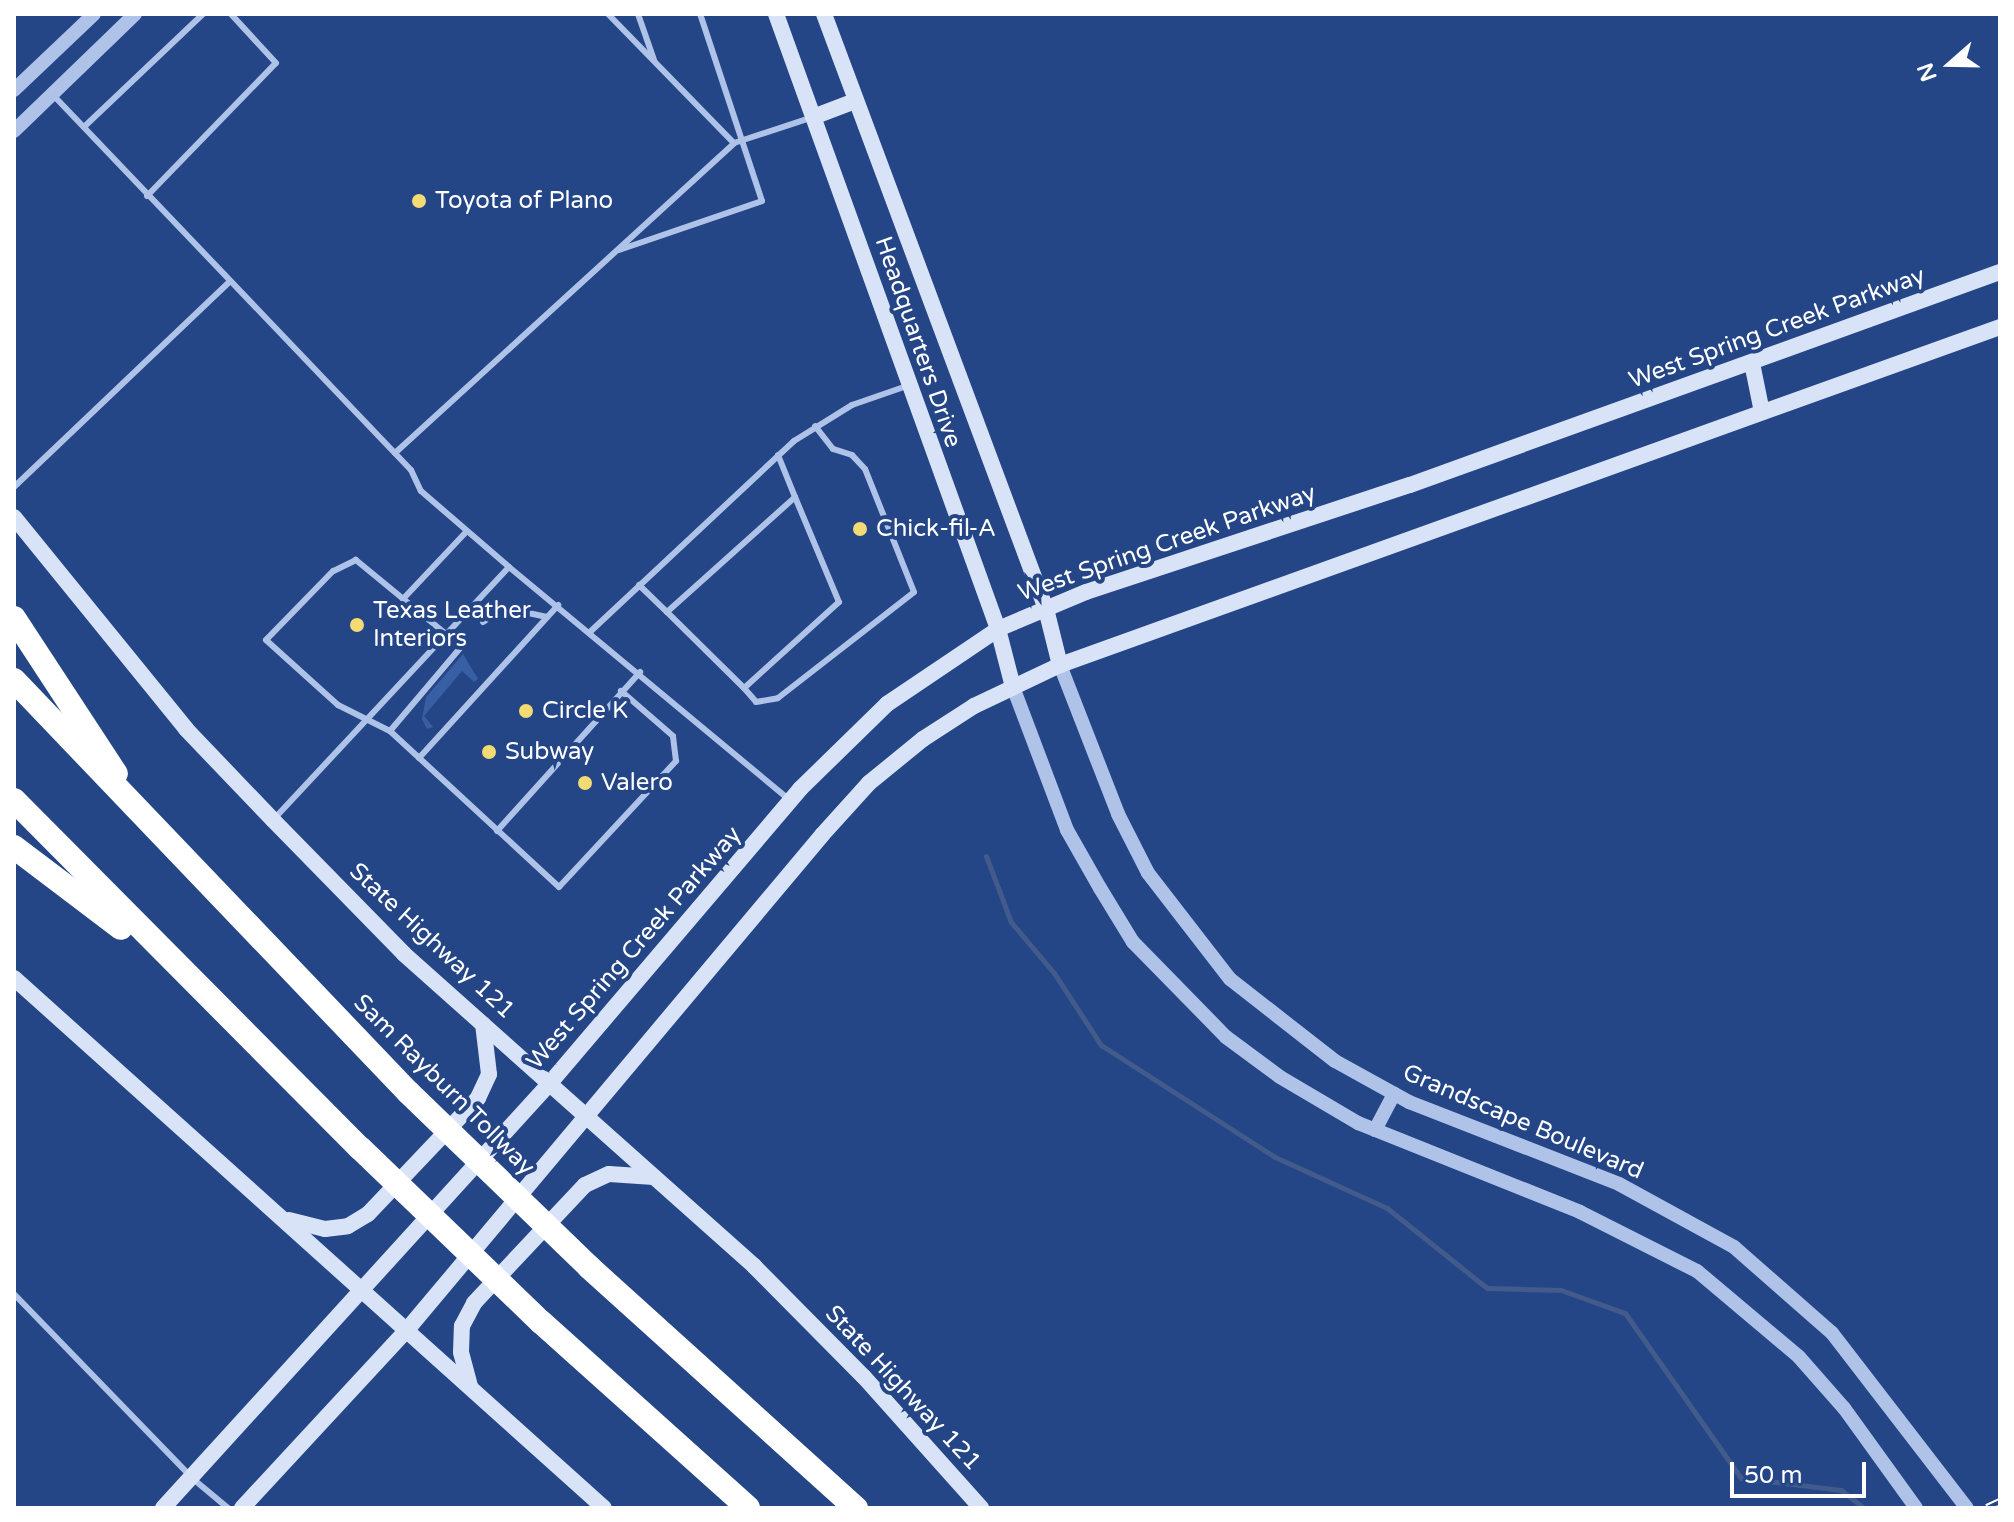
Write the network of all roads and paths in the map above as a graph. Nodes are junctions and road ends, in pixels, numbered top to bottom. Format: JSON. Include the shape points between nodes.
{"nodes":[{"id":1,"x":94,"y":14,"type":"edge"},
{"id":2,"x":135,"y":14,"type":"edge"},
{"id":3,"x":203,"y":14,"type":"edge"},
{"id":4,"x":231,"y":14,"type":"edge"},
{"id":5,"x":608,"y":14,"type":"edge"},
{"id":6,"x":638,"y":14,"type":"edge"},
{"id":7,"x":700,"y":14,"type":"edge"},
{"id":8,"x":776,"y":14,"type":"edge"},
{"id":9,"x":824,"y":14,"type":"edge"},
{"id":10,"x":656,"y":63,"type":"junction"},
{"id":11,"x":32,"y":73,"type":"junction"},
{"id":12,"x":14,"y":90,"type":"edge"},
{"id":13,"x":53,"y":94,"type":"junction"},
{"id":14,"x":855,"y":101,"type":"junction"},
{"id":15,"x":813,"y":117,"type":"junction"},
{"id":16,"x":85,"y":126,"type":"junction"},
{"id":17,"x":14,"y":131,"type":"edge"},
{"id":18,"x":743,"y":140,"type":"junction"},
{"id":19,"x":734,"y":143,"type":"junction"},
{"id":20,"x":147,"y":196,"type":"junction"},
{"id":21,"x":616,"y":252,"type":"junction"},
{"id":22,"x":2000,"y":272,"type":"edge"},
{"id":23,"x":230,"y":281,"type":"junction"},
{"id":24,"x":2000,"y":327,"type":"edge"},
{"id":25,"x":1752,"y":363,"type":"junction"},
{"id":26,"x":907,"y":386,"type":"junction"},
{"id":27,"x":1762,"y":412,"type":"junction"},
{"id":28,"x":815,"y":426,"type":"junction"},
{"id":29,"x":395,"y":453,"type":"junction"},
{"id":30,"x":778,"y":455,"type":"junction"},
{"id":31,"x":14,"y":487,"type":"edge"},
{"id":32,"x":795,"y":497,"type":"junction"},
{"id":33,"x":14,"y":517,"type":"edge"},
{"id":34,"x":467,"y":531,"type":"junction"},
{"id":35,"x":509,"y":567,"type":"junction"},
{"id":36,"x":639,"y":585,"type":"junction"},
{"id":37,"x":403,"y":599,"type":"junction"},
{"id":38,"x":558,"y":605,"type":"junction"},
{"id":39,"x":1046,"y":609,"type":"junction"},
{"id":40,"x":667,"y":612,"type":"junction"},
{"id":41,"x":547,"y":617,"type":"junction"},
{"id":42,"x":14,"y":618,"type":"edge"},
{"id":43,"x":483,"y":622,"type":"dead end"},
{"id":44,"x":998,"y":629,"type":"junction"},
{"id":45,"x":591,"y":631,"type":"junction"},
{"id":46,"x":446,"y":634,"type":"junction"},
{"id":47,"x":461,"y":647,"type":"dead end"},
{"id":48,"x":1060,"y":665,"type":"junction"},
{"id":49,"x":640,"y":672,"type":"junction"},
{"id":50,"x":14,"y":680,"type":"edge"},
{"id":51,"x":1013,"y":687,"type":"junction"},
{"id":52,"x":744,"y":688,"type":"junction"},
{"id":53,"x":621,"y":691,"type":"junction"},
{"id":54,"x":370,"y":720,"type":"junction"},
{"id":55,"x":390,"y":731,"type":"junction"},
{"id":56,"x":419,"y":758,"type":"junction"},
{"id":57,"x":14,"y":800,"type":"edge"},
{"id":58,"x":791,"y":801,"type":"junction"},
{"id":59,"x":273,"y":820,"type":"junction"},
{"id":60,"x":147,"y":824,"type":"junction"},
{"id":61,"x":497,"y":831,"type":"junction"},
{"id":62,"x":14,"y":847,"type":"edge"},
{"id":63,"x":179,"y":972,"type":"junction"},
{"id":64,"x":14,"y":978,"type":"edge"},
{"id":65,"x":483,"y":1024,"type":"junction"},
{"id":66,"x":550,"y":1083,"type":"junction"},
{"id":67,"x":1394,"y":1094,"type":"junction"},
{"id":68,"x":589,"y":1116,"type":"junction"},
{"id":69,"x":1375,"y":1130,"type":"junction"},
{"id":70,"x":656,"y":1177,"type":"junction"},
{"id":71,"x":288,"y":1220,"type":"junction"},
{"id":72,"x":360,"y":1289,"type":"junction"},
{"id":73,"x":14,"y":1294,"type":"edge"},
{"id":74,"x":406,"y":1331,"type":"junction"},
{"id":75,"x":470,"y":1386,"type":"junction"},
{"id":76,"x":192,"y":1478,"type":"junction"},
{"id":77,"x":163,"y":1508,"type":"edge"},
{"id":78,"x":228,"y":1508,"type":"edge"},
{"id":79,"x":242,"y":1508,"type":"edge"},
{"id":80,"x":604,"y":1508,"type":"edge"},
{"id":81,"x":748,"y":1508,"type":"edge"},
{"id":82,"x":856,"y":1508,"type":"edge"},
{"id":83,"x":981,"y":1508,"type":"edge"},
{"id":84,"x":1916,"y":1508,"type":"edge"},
{"id":85,"x":1967,"y":1508,"type":"edge"}],
"edges":[{"from":1,"to":11,"type":"street"},
{"from":2,"to":13,"type":"street"},
{"from":3,"to":16,"type":"lane"},
{"from":4,"to":20,"type":"lane","via":[[276,63]]},
{"from":5,"to":10,"type":"lane"},
{"from":6,"to":10,"type":"lane"},
{"from":7,"to":18,"type":"lane"},
{"from":8,"to":15,"type":"main road","name":"Headquarters Drive"},
{"from":9,"to":14,"type":"main road","name":"Headquarters Drive"},
{"from":10,"to":19,"type":"lane"},
{"from":11,"to":12,"type":"street"},
{"from":11,"to":13,"type":"street"},
{"from":13,"to":16,"type":"lane"},
{"from":13,"to":17,"type":"street"},
{"from":14,"to":15,"type":"main road"},
{"from":14,"to":39,"type":"main road","name":"Headquarters Drive"},
{"from":15,"to":18,"type":"lane"},
{"from":15,"to":26,"type":"main road","name":"Headquarters Drive"},
{"from":16,"to":20,"type":"lane"},
{"from":18,"to":19,"type":"lane"},
{"from":18,"to":21,"type":"lane","via":[[762,201]]},
{"from":19,"to":21,"type":"lane"},
{"from":20,"to":23,"type":"lane"},
{"from":21,"to":29,"type":"lane"},
{"from":22,"to":25,"type":"main road","name":"West Spring Creek Parkway"},
{"from":23,"to":29,"type":"lane"},
{"from":23,"to":31,"type":"lane"},
{"from":24,"to":27,"type":"main road"},
{"from":25,"to":27,"type":"main road"},
{"from":25,"to":39,"type":"main road","name":"West Spring Creek Parkway"},
{"from":26,"to":28,"type":"lane","via":[[852,405]]},
{"from":26,"to":44,"type":"main road","name":"Headquarters Drive"},
{"from":27,"to":48,"type":"main road"},
{"from":28,"to":30,"type":"lane"},
{"from":28,"to":52,"type":"lane","via":[[833,449],[852,455],[865,469],[914,592],[778,698],[756,702]]},
{"from":29,"to":34,"type":"lane","via":[[421,491]]},
{"from":30,"to":32,"type":"lane"},
{"from":30,"to":36,"type":"lane"},
{"from":32,"to":40,"type":"lane"},
{"from":32,"to":52,"type":"lane","via":[[839,602]]},
{"from":33,"to":59,"type":"main road","name":"State Highway 121","via":[[186,729]]},
{"from":34,"to":35,"type":"lane"},
{"from":34,"to":37,"type":"lane"},
{"from":35,"to":38,"type":"lane"},
{"from":35,"to":46,"type":"lane"},
{"from":36,"to":40,"type":"lane"},
{"from":36,"to":45,"type":"lane"},
{"from":37,"to":46,"type":"lane"},
{"from":37,"to":54,"type":"lane","via":[[356,560],[346,561],[266,640],[338,705]]},
{"from":38,"to":41,"type":"lane"},
{"from":38,"to":45,"type":"lane"},
{"from":39,"to":44,"type":"main road","name":"West Spring Creek Parkway"},
{"from":39,"to":48,"type":"main road","name":"Headquarters Drive"},
{"from":40,"to":52,"type":"lane"},
{"from":41,"to":43,"type":"lane","via":[[505,608]]},
{"from":41,"to":56,"type":"lane"},
{"from":42,"to":60,"type":"highway"},
{"from":44,"to":51,"type":"main road","name":"Headquarters Drive"},
{"from":44,"to":58,"type":"main road","name":"West Spring Creek Parkway","via":[[887,704]]},
{"from":45,"to":49,"type":"lane"},
{"from":46,"to":54,"type":"lane"},
{"from":47,"to":55,"type":"lane"},
{"from":48,"to":51,"type":"main road"},
{"from":48,"to":67,"type":"street","name":"Grandscape Boulevard","via":[[1118,814],[1148,873],[1187,927],[1230,979],[1280,1023]]},
{"from":49,"to":53,"type":"lane"},
{"from":49,"to":58,"type":"lane"},
{"from":50,"to":60,"type":"highway","name":"Sam Rayburn Tollway"},
{"from":51,"to":68,"type":"main road","via":[[923,739],[869,783]]},
{"from":51,"to":69,"type":"street","via":[[1067,830],[1133,942],[1226,1037],[1280,1077]]},
{"from":53,"to":61,"type":"lane"},
{"from":53,"to":61,"type":"lane","via":[[673,736],[676,761],[559,887]]},
{"from":54,"to":55,"type":"lane"},
{"from":54,"to":59,"type":"lane"},
{"from":55,"to":56,"type":"lane"},
{"from":56,"to":61,"type":"lane"},
{"from":57,"to":63,"type":"highway"},
{"from":58,"to":66,"type":"main road","name":"West Spring Creek Parkway"},
{"from":59,"to":65,"type":"main road","name":"State Highway 121","via":[[404,954]]},
{"from":60,"to":82,"type":"highway","name":"Sam Rayburn Tollway","bridge":true,"via":[[408,1092],[589,1267]]},
{"from":62,"to":63,"type":"highway"},
{"from":63,"to":81,"type":"highway","bridge":true,"via":[[541,1322]]},
{"from":64,"to":71,"type":"main road"},
{"from":65,"to":66,"type":"main road","name":"State Highway 121"},
{"from":65,"to":71,"type":"main road","via":[[489,1074],[478,1098],[368,1214],[348,1226],[325,1229]]},
{"from":66,"to":68,"type":"main road","name":"State Highway 121"},
{"from":66,"to":72,"type":"main road","name":"West Spring Creek Parkway"},
{"from":67,"to":69,"type":"street"},
{"from":67,"to":85,"type":"street","name":"Grandscape Boulevard","via":[[1619,1184],[1734,1247],[1832,1333]]},
{"from":68,"to":70,"type":"main road","name":"State Highway 121"},
{"from":68,"to":74,"type":"main road"},
{"from":69,"to":84,"type":"street","via":[[1580,1212],[1697,1271],[1799,1357]]},
{"from":70,"to":75,"type":"main road","via":[[609,1174],[585,1185],[474,1303],[462,1326],[461,1352]]},
{"from":70,"to":83,"type":"main road","name":"State Highway 121","via":[[864,1377]]},
{"from":71,"to":72,"type":"main road"},
{"from":72,"to":74,"type":"main road"},
{"from":72,"to":76,"type":"main road","name":"West Spring Creek Parkway"},
{"from":73,"to":76,"type":"lane"},
{"from":74,"to":75,"type":"main road"},
{"from":74,"to":79,"type":"main road"},
{"from":75,"to":80,"type":"main road"},
{"from":76,"to":77,"type":"main road","name":"West Spring Creek Parkway"},
{"from":76,"to":78,"type":"lane"}]}
